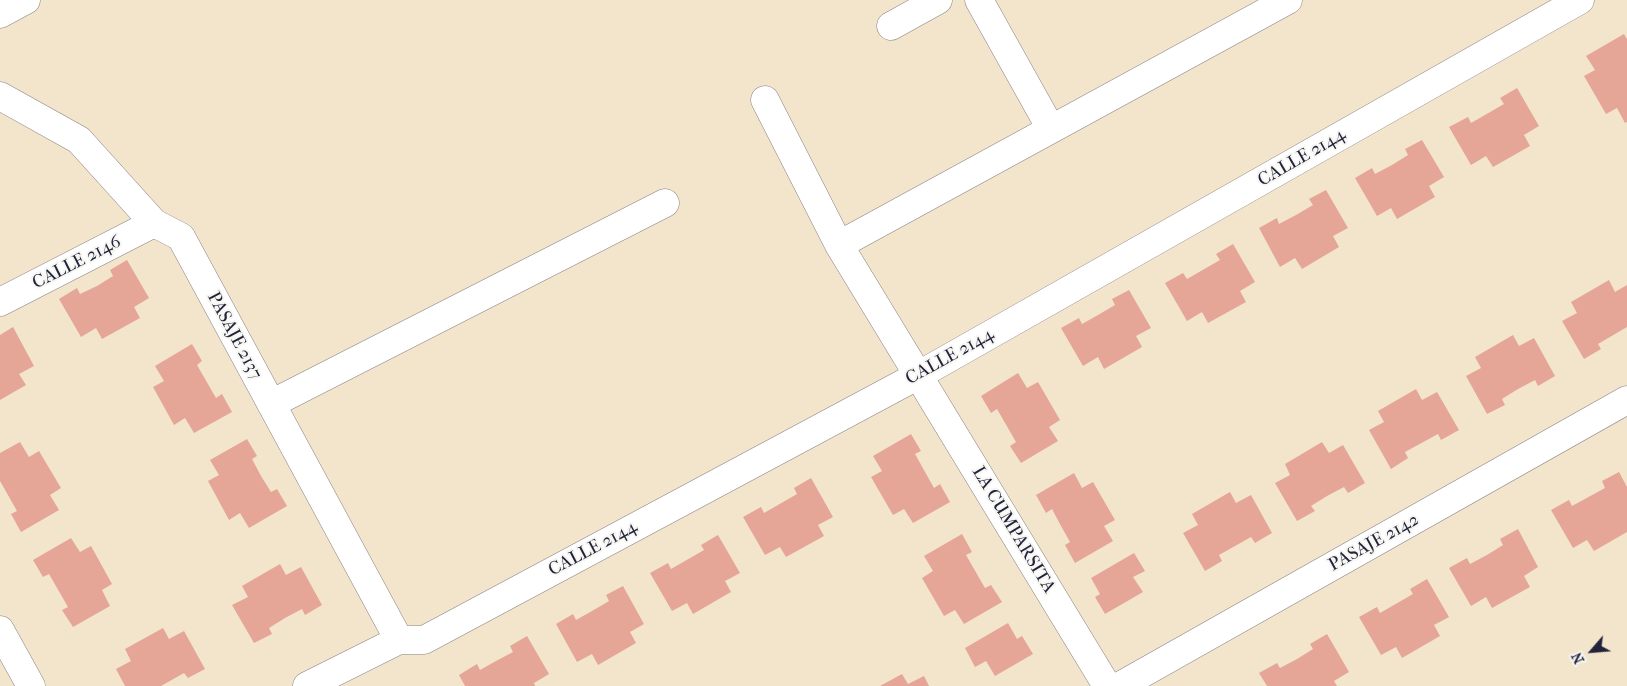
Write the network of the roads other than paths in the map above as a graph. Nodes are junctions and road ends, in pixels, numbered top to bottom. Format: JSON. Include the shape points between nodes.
{"nodes":[{"id":1,"x":26,"y":0,"type":"edge"},
{"id":2,"x":938,"y":0,"type":"edge"},
{"id":3,"x":980,"y":0,"type":"edge"},
{"id":4,"x":1288,"y":0,"type":"edge"},
{"id":5,"x":1580,"y":0,"type":"edge"},
{"id":6,"x":0,"y":14,"type":"edge"},
{"id":7,"x":890,"y":26,"type":"dead end"},
{"id":8,"x":0,"y":96,"type":"edge"},
{"id":9,"x":765,"y":100,"type":"dead end"},
{"id":10,"x":1051,"y":129,"type":"junction"},
{"id":11,"x":665,"y":203,"type":"dead end"},
{"id":12,"x":154,"y":223,"type":"junction"},
{"id":13,"x":839,"y":244,"type":"junction"},
{"id":14,"x":0,"y":302,"type":"edge"},
{"id":15,"x":919,"y":375,"type":"junction"},
{"id":16,"x":1627,"y":400,"type":"edge"},
{"id":17,"x":271,"y":404,"type":"junction"},
{"id":18,"x":0,"y":630,"type":"edge"},
{"id":19,"x":399,"y":640,"type":"junction"},
{"id":20,"x":31,"y":686,"type":"edge"},
{"id":21,"x":307,"y":686,"type":"edge"},
{"id":22,"x":1107,"y":686,"type":"edge"},
{"id":23,"x":1120,"y":686,"type":"edge"}],
"edges":[{"from":1,"to":6,"type":"street"},
{"from":2,"to":7,"type":"street"},
{"from":3,"to":10,"type":"street"},
{"from":4,"to":10,"type":"street"},
{"from":5,"to":15,"type":"street","name":"CALLE 2144"},
{"from":8,"to":12,"type":"street","name":"PASAJE 2137","via":[[80,140]]},
{"from":9,"to":13,"type":"street","name":"LA CUMPARSITA"},
{"from":10,"to":13,"type":"street"},
{"from":11,"to":17,"type":"street"},
{"from":12,"to":14,"type":"street","name":"CALLE 2146"},
{"from":12,"to":17,"type":"street","name":"PASAJE 2137","via":[[180,237]]},
{"from":13,"to":15,"type":"street","name":"LA CUMPARSITA"},
{"from":15,"to":19,"type":"street","name":"CALLE 2144","via":[[424,640]]},
{"from":15,"to":22,"type":"street","name":"LA CUMPARSITA"},
{"from":16,"to":23,"type":"street","name":"PASAJE 2142"},
{"from":17,"to":19,"type":"street","name":"PASAJE 2137"},
{"from":18,"to":20,"type":"street"},
{"from":19,"to":21,"type":"street","name":"CALLE 2144"}]}
